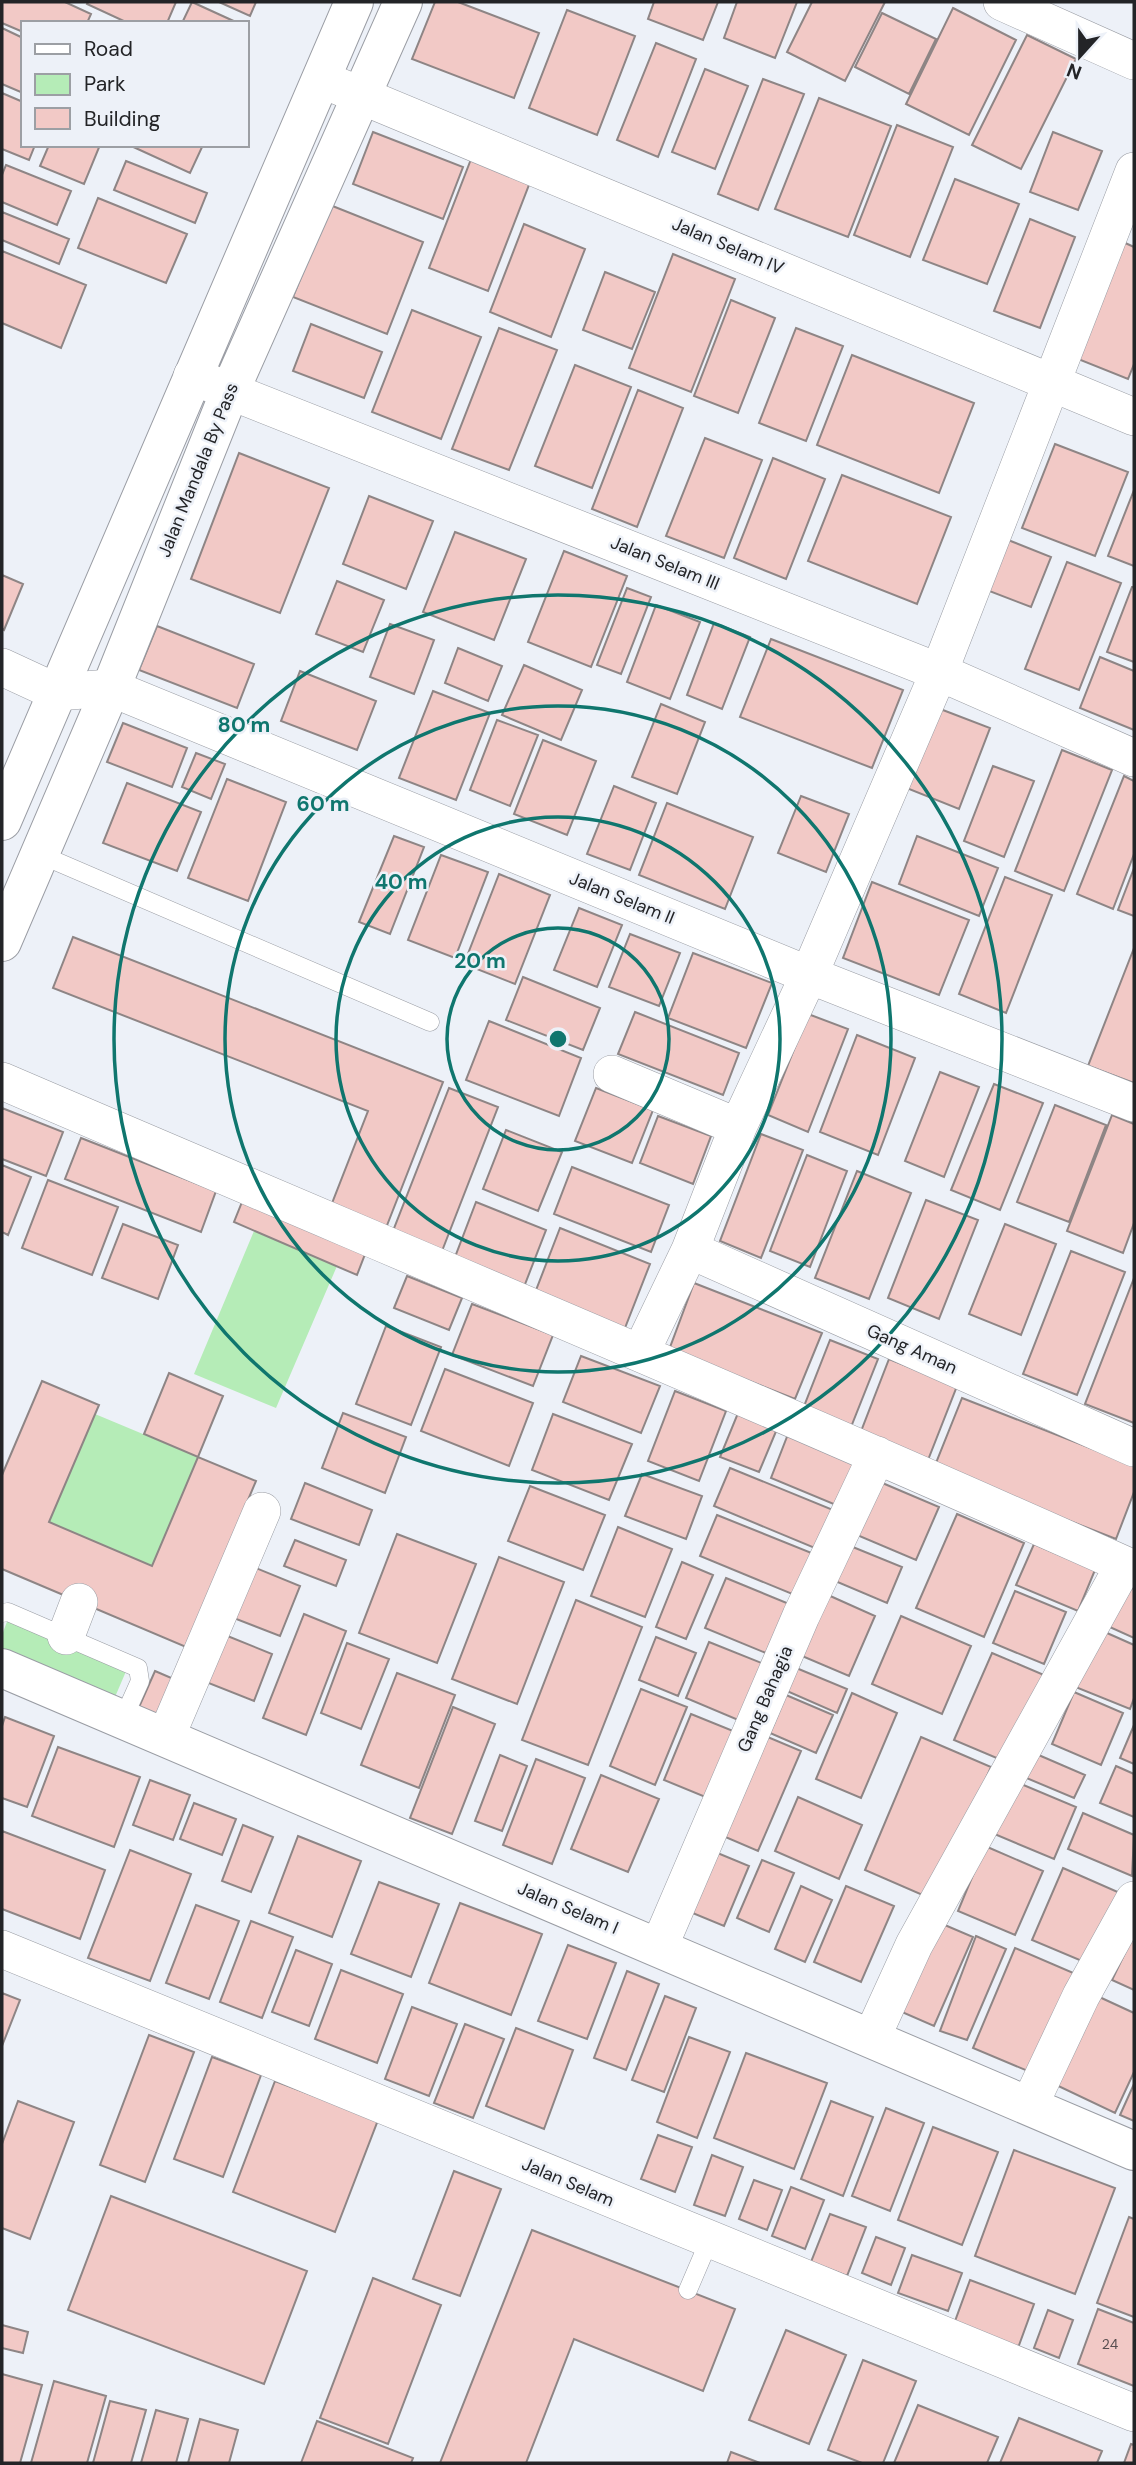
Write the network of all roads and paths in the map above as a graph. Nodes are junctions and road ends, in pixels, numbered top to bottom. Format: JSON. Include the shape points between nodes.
{"nodes":[{"id":1,"x":354,"y":2,"type":"edge"},
{"id":2,"x":404,"y":2,"type":"edge"},
{"id":3,"x":1002,"y":2,"type":"edge"},
{"id":4,"x":1134,"y":61,"type":"edge"},
{"id":5,"x":321,"y":79,"type":"junction"},
{"id":6,"x":364,"y":95,"type":"junction"},
{"id":7,"x":1134,"y":171,"type":"edge"},
{"id":8,"x":192,"y":376,"type":"junction"},
{"id":9,"x":1053,"y":382,"type":"junction"},
{"id":10,"x":230,"y":391,"type":"junction"},
{"id":11,"x":1134,"y":417,"type":"edge"},
{"id":12,"x":2,"y":667,"type":"edge"},
{"id":13,"x":939,"y":672,"type":"junction"},
{"id":14,"x":111,"y":688,"type":"junction"},
{"id":15,"x":56,"y":692,"type":"junction"},
{"id":16,"x":1134,"y":758,"type":"edge"},
{"id":17,"x":2,"y":821,"type":"edge"},
{"id":18,"x":40,"y":854,"type":"junction"},
{"id":19,"x":2,"y":942,"type":"edge"},
{"id":20,"x":809,"y":975,"type":"junction"},
{"id":21,"x":429,"y":1022,"type":"dead end"},
{"id":22,"x":612,"y":1074,"type":"dead end"},
{"id":23,"x":2,"y":1081,"type":"edge"},
{"id":24,"x":1134,"y":1103,"type":"edge"},
{"id":25,"x":738,"y":1127,"type":"junction"},
{"id":26,"x":690,"y":1250,"type":"junction"},
{"id":27,"x":641,"y":1352,"type":"junction"},
{"id":28,"x":1134,"y":1448,"type":"edge"},
{"id":29,"x":877,"y":1455,"type":"junction"},
{"id":30,"x":262,"y":1511,"type":"dead end"},
{"id":31,"x":1129,"y":1567,"type":"edge"},
{"id":32,"x":79,"y":1602,"type":"dead end"},
{"id":33,"x":2,"y":1612,"type":"edge"},
{"id":34,"x":66,"y":1636,"type":"junction"},
{"id":35,"x":2,"y":1668,"type":"edge"},
{"id":36,"x":123,"y":1719,"type":"junction"},
{"id":37,"x":166,"y":1737,"type":"junction"},
{"id":38,"x":1134,"y":1900,"type":"edge"},
{"id":39,"x":659,"y":1947,"type":"junction"},
{"id":40,"x":2,"y":1949,"type":"edge"},
{"id":41,"x":872,"y":2037,"type":"junction"},
{"id":42,"x":1030,"y":2104,"type":"junction"},
{"id":43,"x":1134,"y":2151,"type":"edge"},
{"id":44,"x":709,"y":2241,"type":"junction"},
{"id":45,"x":688,"y":2290,"type":"dead end"},
{"id":46,"x":1134,"y":2413,"type":"edge"}],
"edges":[{"from":1,"to":5,"type":"street"},
{"from":2,"to":6,"type":"street","name":"Jalan Mandala By Pass"},
{"from":3,"to":4,"type":"street"},
{"from":5,"to":6,"type":"street","name":"Jalan Selam IV"},
{"from":5,"to":8,"type":"street"},
{"from":6,"to":9,"type":"street","name":"Jalan Selam IV"},
{"from":6,"to":10,"type":"street","name":"Jalan Mandala By Pass"},
{"from":7,"to":9,"type":"street"},
{"from":8,"to":10,"type":"street","name":"Jalan Selam III"},
{"from":8,"to":15,"type":"street"},
{"from":9,"to":11,"type":"street","name":"Jalan Selam IV"},
{"from":9,"to":13,"type":"street"},
{"from":10,"to":13,"type":"street","name":"Jalan Selam III"},
{"from":10,"to":14,"type":"street","name":"Jalan Mandala By Pass"},
{"from":12,"to":15,"type":"street"},
{"from":13,"to":16,"type":"street","name":"Jalan Selam III"},
{"from":13,"to":20,"type":"street"},
{"from":14,"to":15,"type":"street"},
{"from":14,"to":18,"type":"street","name":"Jalan Mandala By Pass"},
{"from":14,"to":20,"type":"street","name":"Jalan Selam II"},
{"from":15,"to":17,"type":"street"},
{"from":18,"to":19,"type":"street","name":"Jalan Mandala By Pass"},
{"from":18,"to":21,"type":"lane"},
{"from":20,"to":24,"type":"street","name":"Jalan Selam II"},
{"from":20,"to":25,"type":"street"},
{"from":22,"to":25,"type":"street"},
{"from":23,"to":27,"type":"street"},
{"from":25,"to":26,"type":"street"},
{"from":26,"to":27,"type":"street"},
{"from":26,"to":28,"type":"street","name":"Gang Aman"},
{"from":27,"to":29,"type":"street"},
{"from":29,"to":31,"type":"street"},
{"from":29,"to":39,"type":"street","name":"Gang Bahagia","via":[[801,1616]]},
{"from":30,"to":37,"type":"street"},
{"from":31,"to":41,"type":"street","via":[[914,1945]]},
{"from":32,"to":34,"type":"street"},
{"from":33,"to":34,"type":"lane"},
{"from":34,"to":36,"type":"lane","via":[[138,1668],[140,1681]]},
{"from":35,"to":36,"type":"street","name":"Jalan Selam I"},
{"from":36,"to":37,"type":"street","name":"Jalan Selam I"},
{"from":37,"to":39,"type":"street","name":"Jalan Selam I"},
{"from":38,"to":42,"type":"street","via":[[1081,1996]]},
{"from":39,"to":41,"type":"street","name":"Jalan Selam I"},
{"from":40,"to":44,"type":"street","name":"Jalan Selam"},
{"from":41,"to":42,"type":"street","name":"Jalan Selam I"},
{"from":42,"to":43,"type":"street","name":"Jalan Selam I"},
{"from":44,"to":45,"type":"lane"},
{"from":44,"to":46,"type":"street","name":"Jalan Selam"}]}
